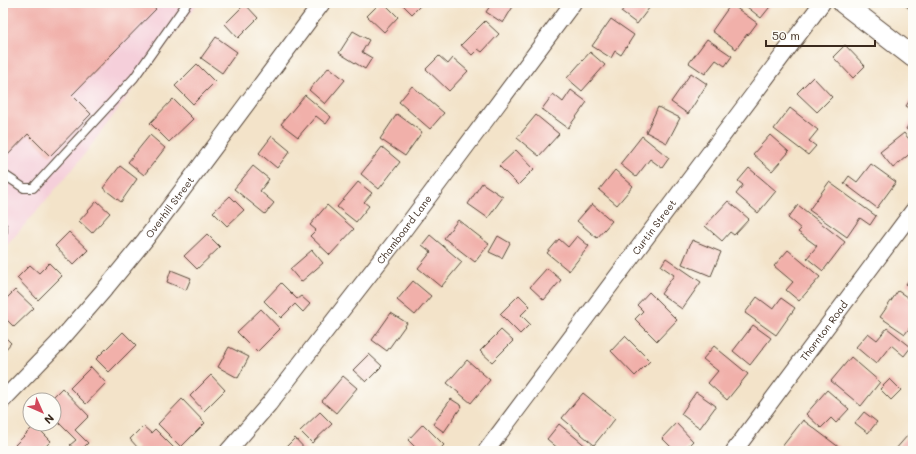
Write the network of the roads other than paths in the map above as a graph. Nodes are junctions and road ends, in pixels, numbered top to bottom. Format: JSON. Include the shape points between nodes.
{"nodes":[{"id":1,"x":187,"y":3,"type":"edge"},
{"id":2,"x":322,"y":3,"type":"edge"},
{"id":3,"x":573,"y":3,"type":"edge"},
{"id":4,"x":822,"y":3,"type":"edge"},
{"id":5,"x":843,"y":3,"type":"edge"},
{"id":6,"x":913,"y":57,"type":"edge"},
{"id":7,"x":3,"y":174,"type":"edge"},
{"id":8,"x":913,"y":211,"type":"edge"},
{"id":9,"x":3,"y":227,"type":"edge"},
{"id":10,"x":3,"y":232,"type":"edge"},
{"id":11,"x":3,"y":400,"type":"edge"},
{"id":12,"x":228,"y":451,"type":"edge"},
{"id":13,"x":486,"y":451,"type":"edge"},
{"id":14,"x":734,"y":451,"type":"edge"}],
"edges":[{"from":1,"to":7,"type":"lane","via":[[134,78],[34,188],[24,188]]},
{"from":2,"to":11,"type":"street","name":"Overhill Street","via":[[145,240],[58,343]]},
{"from":3,"to":12,"type":"street","name":"Chamboard Lane","via":[[397,239]]},
{"from":4,"to":13,"type":"street","name":"Curtin Street"},
{"from":5,"to":6,"type":"street"},
{"from":8,"to":14,"type":"street","name":"Thornton Road"},
{"from":9,"to":10,"type":"lane"}]}
